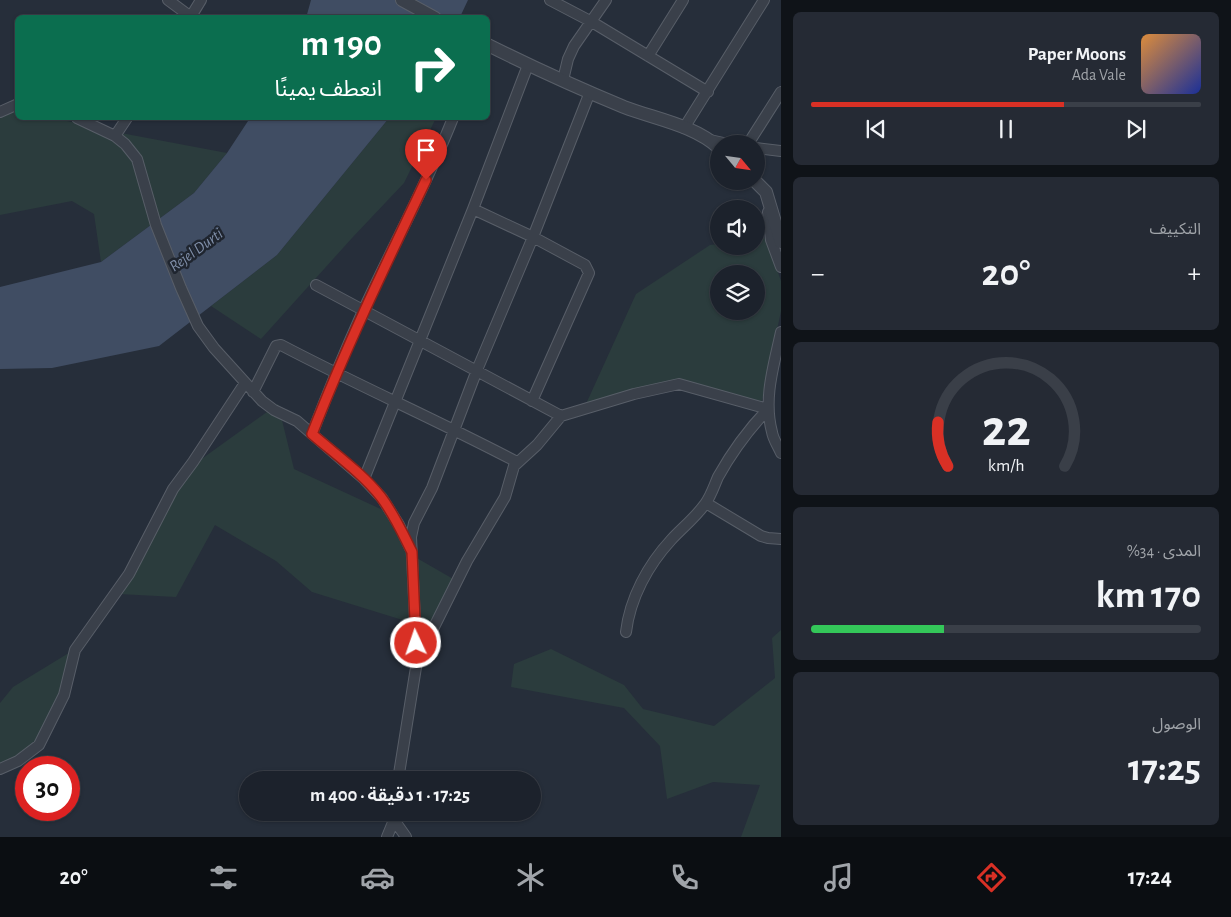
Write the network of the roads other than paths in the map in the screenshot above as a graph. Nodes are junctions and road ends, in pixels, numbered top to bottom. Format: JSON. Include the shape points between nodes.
{"nodes":[{"id":1,"x":168,"y":0,"type":"edge"},
{"id":2,"x":202,"y":0,"type":"edge"},
{"id":3,"x":402,"y":0,"type":"edge"},
{"id":4,"x":550,"y":0,"type":"edge"},
{"id":5,"x":606,"y":0,"type":"edge"},
{"id":6,"x":683,"y":0,"type":"edge"},
{"id":7,"x":764,"y":0,"type":"edge"},
{"id":8,"x":188,"y":15,"type":"edge"},
{"id":9,"x":192,"y":15,"type":"edge"},
{"id":10,"x":430,"y":15,"type":"edge"},
{"id":11,"x":592,"y":22,"type":"junction"},
{"id":12,"x":490,"y":46,"type":"edge"},
{"id":13,"x":648,"y":56,"type":"junction"},
{"id":14,"x":528,"y":65,"type":"junction"},
{"id":15,"x":563,"y":80,"type":"junction"},
{"id":16,"x":590,"y":92,"type":"junction"},
{"id":17,"x":708,"y":92,"type":"junction"},
{"id":18,"x":781,"y":92,"type":"edge"},
{"id":19,"x":15,"y":105,"type":"edge"},
{"id":20,"x":0,"y":112,"type":"edge"},
{"id":21,"x":80,"y":120,"type":"edge"},
{"id":22,"x":126,"y":120,"type":"edge"},
{"id":23,"x":452,"y":120,"type":"edge"},
{"id":24,"x":684,"y":128,"type":"junction"},
{"id":25,"x":754,"y":135,"type":"edge"},
{"id":26,"x":115,"y":136,"type":"junction"},
{"id":27,"x":710,"y":142,"type":"edge"},
{"id":28,"x":765,"y":149,"type":"edge"},
{"id":29,"x":781,"y":151,"type":"edge"},
{"id":30,"x":766,"y":192,"type":"joint"},
{"id":31,"x":473,"y":209,"type":"junction"},
{"id":32,"x":533,"y":237,"type":"junction"},
{"id":33,"x":781,"y":242,"type":"edge"},
{"id":34,"x":781,"y":267,"type":"edge"},
{"id":35,"x":316,"y":286,"type":"dead end"},
{"id":36,"x":364,"y":310,"type":"junction"},
{"id":37,"x":781,"y":332,"type":"edge"},
{"id":38,"x":421,"y":341,"type":"junction"},
{"id":39,"x":477,"y":370,"type":"junction"},
{"id":40,"x":335,"y":374,"type":"junction"},
{"id":41,"x":245,"y":383,"type":"junction"},
{"id":42,"x":253,"y":392,"type":"junction"},
{"id":43,"x":396,"y":401,"type":"junction"},
{"id":44,"x":532,"y":401,"type":"junction"},
{"id":45,"x":768,"y":409,"type":"junction"},
{"id":46,"x":561,"y":416,"type":"junction"},
{"id":47,"x":455,"y":429,"type":"junction"},
{"id":48,"x":312,"y":434,"type":"junction"},
{"id":49,"x":781,"y":453,"type":"edge"},
{"id":50,"x":518,"y":462,"type":"junction"},
{"id":51,"x":364,"y":479,"type":"junction"},
{"id":52,"x":706,"y":503,"type":"junction"},
{"id":53,"x":781,"y":539,"type":"edge"},
{"id":54,"x":412,"y":552,"type":"junction"},
{"id":55,"x":626,"y":632,"type":"dead end"},
{"id":56,"x":417,"y":661,"type":"junction"},
{"id":57,"x":0,"y":768,"type":"edge"},
{"id":58,"x":399,"y":771,"type":"edge"},
{"id":59,"x":392,"y":821,"type":"edge"},
{"id":60,"x":397,"y":821,"type":"edge"},
{"id":61,"x":387,"y":837,"type":"edge"},
{"id":62,"x":406,"y":837,"type":"edge"}],
"edges":[{"from":1,"to":8,"type":"street"},
{"from":2,"to":9,"type":"street"},
{"from":3,"to":10,"type":"street"},
{"from":4,"to":11,"type":"street"},
{"from":5,"to":11,"type":"street"},
{"from":6,"to":13,"type":"street"},
{"from":7,"to":17,"type":"street"},
{"from":11,"to":13,"type":"street"},
{"from":11,"to":15,"type":"street","via":[[574,46]]},
{"from":12,"to":14,"type":"street"},
{"from":13,"to":17,"type":"street"},
{"from":14,"to":15,"type":"street"},
{"from":14,"to":31,"type":"street"},
{"from":15,"to":16,"type":"street"},
{"from":16,"to":24,"type":"street"},
{"from":16,"to":32,"type":"street"},
{"from":17,"to":24,"type":"street"},
{"from":18,"to":25,"type":"street"},
{"from":19,"to":20,"type":"street"},
{"from":21,"to":26,"type":"street"},
{"from":22,"to":26,"type":"street"},
{"from":23,"to":36,"type":"street"},
{"from":24,"to":27,"type":"street"},
{"from":26,"to":41,"type":"street","via":[[137,159],[156,225],[198,326]]},
{"from":28,"to":29,"type":"street"},
{"from":30,"to":33,"type":"street"},
{"from":30,"to":34,"type":"street","via":[[771,240]]},
{"from":31,"to":32,"type":"street"},
{"from":31,"to":38,"type":"street"},
{"from":32,"to":39,"type":"street"},
{"from":32,"to":44,"type":"street","via":[[586,265],[589,273]]},
{"from":35,"to":36,"type":"street"},
{"from":36,"to":38,"type":"street"},
{"from":36,"to":40,"type":"street"},
{"from":37,"to":45,"type":"street"},
{"from":38,"to":39,"type":"street"},
{"from":38,"to":43,"type":"street"},
{"from":39,"to":44,"type":"street"},
{"from":39,"to":47,"type":"street"},
{"from":40,"to":42,"type":"street","via":[[281,345],[276,346]]},
{"from":40,"to":43,"type":"street"},
{"from":40,"to":48,"type":"street"},
{"from":41,"to":42,"type":"street"},
{"from":41,"to":57,"type":"street","via":[[173,489],[129,574],[75,650],[64,695],[39,745],[18,761]]},
{"from":42,"to":48,"type":"street"},
{"from":43,"to":47,"type":"street"},
{"from":43,"to":51,"type":"street"},
{"from":44,"to":46,"type":"street"},
{"from":45,"to":46,"type":"street","via":[[679,384]]},
{"from":45,"to":49,"type":"street","via":[[772,434]]},
{"from":45,"to":52,"type":"street","via":[[744,435]]},
{"from":46,"to":50,"type":"street"},
{"from":47,"to":50,"type":"street"},
{"from":47,"to":54,"type":"street","via":[[432,488],[414,523]]},
{"from":48,"to":51,"type":"street"},
{"from":50,"to":56,"type":"street","via":[[511,472],[505,497],[467,561]]},
{"from":51,"to":54,"type":"street","via":[[382,498]]},
{"from":52,"to":53,"type":"street","via":[[761,536]]},
{"from":52,"to":55,"type":"street","via":[[666,546],[646,575],[634,597]]},
{"from":54,"to":56,"type":"street"},
{"from":56,"to":58,"type":"street"},
{"from":59,"to":61,"type":"street"},
{"from":60,"to":62,"type":"street"}]}
